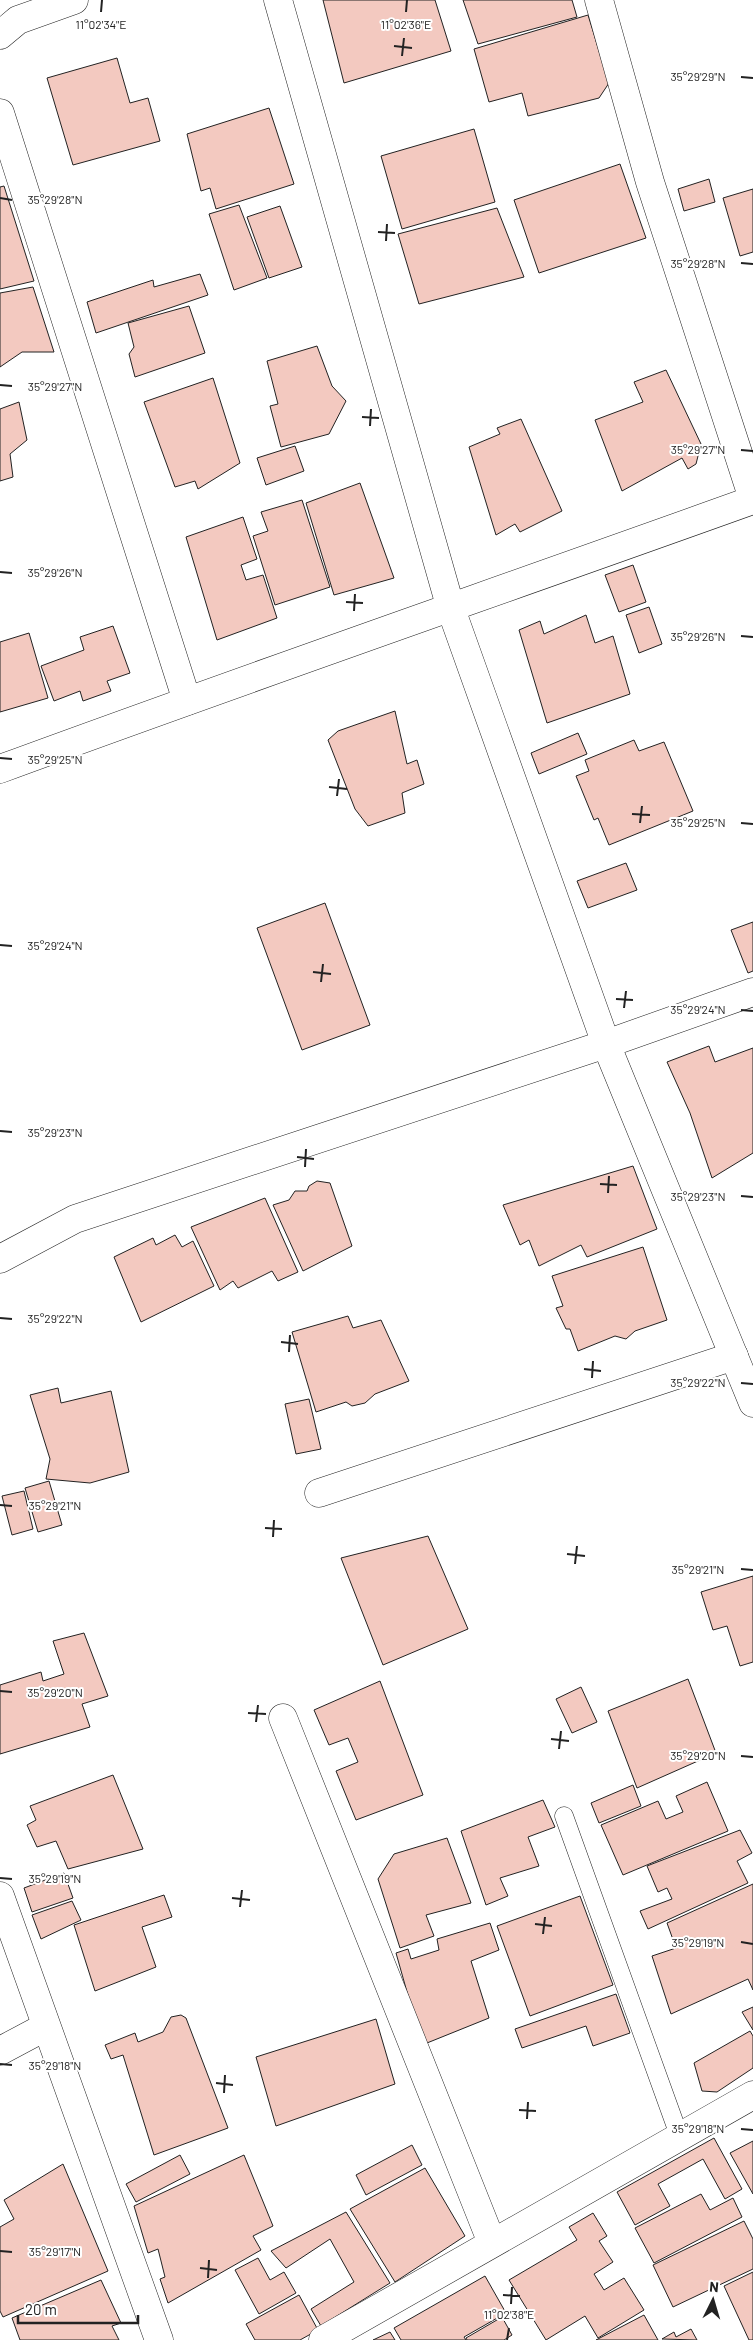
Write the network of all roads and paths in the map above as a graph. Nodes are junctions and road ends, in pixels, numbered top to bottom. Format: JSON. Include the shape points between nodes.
{"nodes":[{"id":1,"x":74,"y":0,"type":"edge"},
{"id":2,"x":278,"y":0,"type":"edge"},
{"id":3,"x":599,"y":0,"type":"edge"},
{"id":4,"x":0,"y":35,"type":"edge"},
{"id":5,"x":0,"y":113,"type":"edge"},
{"id":6,"x":753,"y":499,"type":"edge"},
{"id":7,"x":451,"y":609,"type":"junction"},
{"id":8,"x":187,"y":700,"type":"junction"},
{"id":9,"x":0,"y":770,"type":"edge"},
{"id":10,"x":753,"y":992,"type":"edge"},
{"id":11,"x":606,"y":1044,"type":"junction"},
{"id":12,"x":0,"y":1259,"type":"edge"},
{"id":13,"x":734,"y":1356,"type":"junction"},
{"id":14,"x":753,"y":1402,"type":"edge"},
{"id":15,"x":319,"y":1493,"type":"dead end"},
{"id":16,"x":283,"y":1718,"type":"dead end"},
{"id":17,"x":564,"y":1816,"type":"dead end"},
{"id":18,"x":0,"y":1896,"type":"edge"},
{"id":19,"x":45,"y":2028,"type":"junction"},
{"id":20,"x":0,"y":2051,"type":"edge"},
{"id":21,"x":753,"y":2095,"type":"edge"},
{"id":22,"x":680,"y":2138,"type":"junction"},
{"id":23,"x":492,"y":2243,"type":"junction"},
{"id":24,"x":159,"y":2340,"type":"edge"},
{"id":25,"x":323,"y":2340,"type":"edge"}],
"edges":[{"from":1,"to":4,"type":"street","via":[[18,20]]},
{"from":2,"to":7,"type":"street"},
{"from":3,"to":6,"type":"street","via":[[650,182]]},
{"from":5,"to":8,"type":"street"},
{"from":6,"to":7,"type":"street"},
{"from":7,"to":8,"type":"street"},
{"from":7,"to":11,"type":"street"},
{"from":8,"to":9,"type":"street"},
{"from":10,"to":11,"type":"street"},
{"from":11,"to":12,"type":"street","via":[[75,1219]]},
{"from":11,"to":13,"type":"street"},
{"from":13,"to":14,"type":"street"},
{"from":13,"to":15,"type":"street"},
{"from":16,"to":23,"type":"street"},
{"from":17,"to":22,"type":"lane"},
{"from":18,"to":19,"type":"street"},
{"from":19,"to":20,"type":"street"},
{"from":19,"to":24,"type":"street"},
{"from":21,"to":22,"type":"street"},
{"from":22,"to":23,"type":"street"},
{"from":23,"to":25,"type":"street"}]}
